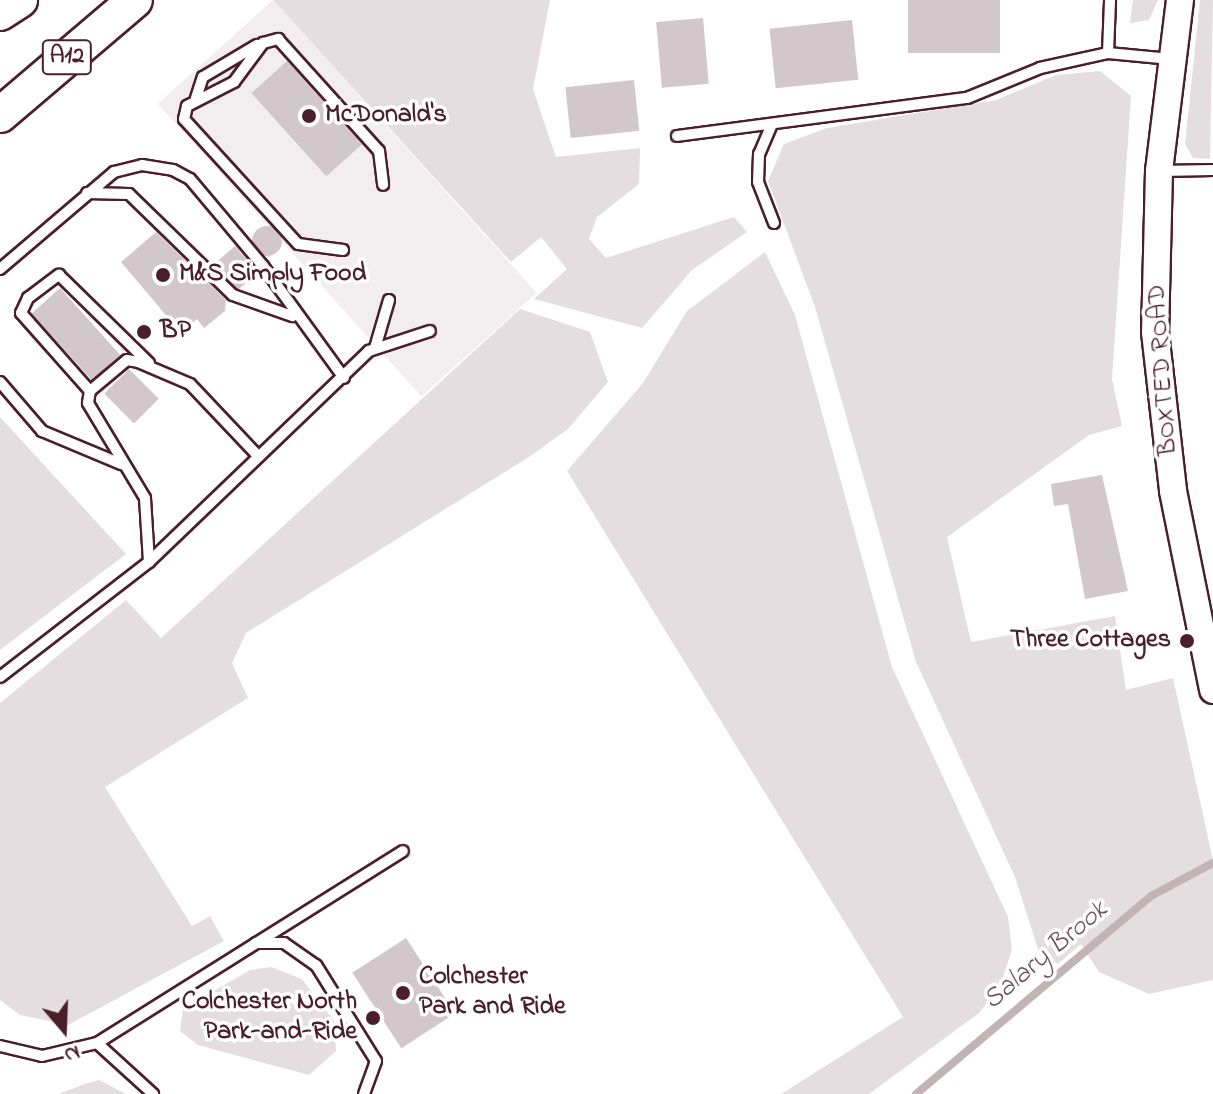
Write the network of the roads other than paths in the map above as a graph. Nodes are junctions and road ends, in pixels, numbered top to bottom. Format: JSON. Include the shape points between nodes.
{"nodes":[{"id":1,"x":20,"y":0,"type":"edge"},
{"id":2,"x":135,"y":0,"type":"edge"},
{"id":3,"x":1110,"y":0,"type":"edge"},
{"id":4,"x":1180,"y":0,"type":"edge"},
{"id":5,"x":0,"y":13,"type":"edge"},
{"id":6,"x":263,"y":43,"type":"junction"},
{"id":7,"x":1108,"y":53,"type":"junction"},
{"id":8,"x":1173,"y":60,"type":"junction"},
{"id":9,"x":196,"y":98,"type":"junction"},
{"id":10,"x":0,"y":115,"type":"edge"},
{"id":11,"x":773,"y":123,"type":"junction"},
{"id":12,"x":677,"y":136,"type":"dead end"},
{"id":13,"x":1213,"y":170,"type":"edge"},
{"id":14,"x":1159,"y":171,"type":"junction"},
{"id":15,"x":383,"y":185,"type":"dead end"},
{"id":16,"x":87,"y":193,"type":"junction"},
{"id":17,"x":774,"y":223,"type":"dead end"},
{"id":18,"x":343,"y":250,"type":"dead end"},
{"id":19,"x":0,"y":269,"type":"edge"},
{"id":20,"x":389,"y":300,"type":"dead end"},
{"id":21,"x":292,"y":316,"type":"junction"},
{"id":22,"x":430,"y":331,"type":"dead end"},
{"id":23,"x":372,"y":350,"type":"junction"},
{"id":24,"x":159,"y":374,"type":"junction"},
{"id":25,"x":344,"y":378,"type":"junction"},
{"id":26,"x":0,"y":382,"type":"edge"},
{"id":27,"x":90,"y":391,"type":"junction"},
{"id":28,"x":259,"y":457,"type":"junction"},
{"id":29,"x":123,"y":465,"type":"junction"},
{"id":30,"x":149,"y":562,"type":"junction"},
{"id":31,"x":0,"y":677,"type":"edge"},
{"id":32,"x":1213,"y":690,"type":"edge"},
{"id":33,"x":403,"y":851,"type":"dead end"},
{"id":34,"x":254,"y":943,"type":"junction"},
{"id":35,"x":97,"y":1043,"type":"junction"},
{"id":36,"x":0,"y":1046,"type":"edge"},
{"id":37,"x":153,"y":1094,"type":"edge"},
{"id":38,"x":364,"y":1094,"type":"edge"}],
"edges":[{"from":1,"to":5,"type":"highway"},
{"from":2,"to":10,"type":"highway","number":"A12"},
{"from":3,"to":7,"type":"lane"},
{"from":4,"to":8,"type":"street","name":"BOXTED ROAD"},
{"from":6,"to":9,"type":"lane","via":[[234,82]]},
{"from":6,"to":9,"type":"lane","via":[[212,69]]},
{"from":6,"to":15,"type":"lane","via":[[278,39],[291,50],[379,151]]},
{"from":7,"to":8,"type":"lane"},
{"from":7,"to":11,"type":"lane","via":[[1040,68],[967,98]]},
{"from":8,"to":14,"type":"street","name":"BOXTED ROAD"},
{"from":9,"to":18,"type":"lane","via":[[184,119],[298,244]]},
{"from":11,"to":12,"type":"lane"},
{"from":11,"to":17,"type":"lane","via":[[764,132],[758,182]]},
{"from":13,"to":14,"type":"lane"},
{"from":14,"to":32,"type":"street","name":"BOXTED ROAD","via":[[1155,332],[1173,491]]},
{"from":16,"to":19,"type":"lane"},
{"from":16,"to":21,"type":"lane","via":[[129,194],[233,295]]},
{"from":16,"to":21,"type":"lane","via":[[114,172],[142,165],[190,179],[263,266]]},
{"from":20,"to":23,"type":"lane"},
{"from":21,"to":25,"type":"lane"},
{"from":22,"to":23,"type":"lane"},
{"from":23,"to":25,"type":"lane"},
{"from":24,"to":27,"type":"lane","via":[[127,360]]},
{"from":24,"to":27,"type":"lane","via":[[59,275],[28,298],[21,313]]},
{"from":24,"to":28,"type":"lane","via":[[190,384]]},
{"from":25,"to":28,"type":"lane"},
{"from":26,"to":29,"type":"lane","via":[[42,431]]},
{"from":27,"to":29,"type":"lane","via":[[88,403]]},
{"from":28,"to":30,"type":"lane"},
{"from":29,"to":30,"type":"lane","via":[[145,498]]},
{"from":30,"to":31,"type":"lane"},
{"from":33,"to":34,"type":"lane"},
{"from":34,"to":35,"type":"lane"},
{"from":34,"to":38,"type":"lane","via":[[284,943],[316,965],[376,1061]]},
{"from":35,"to":36,"type":"lane","via":[[42,1056]]},
{"from":35,"to":37,"type":"lane"}]}
